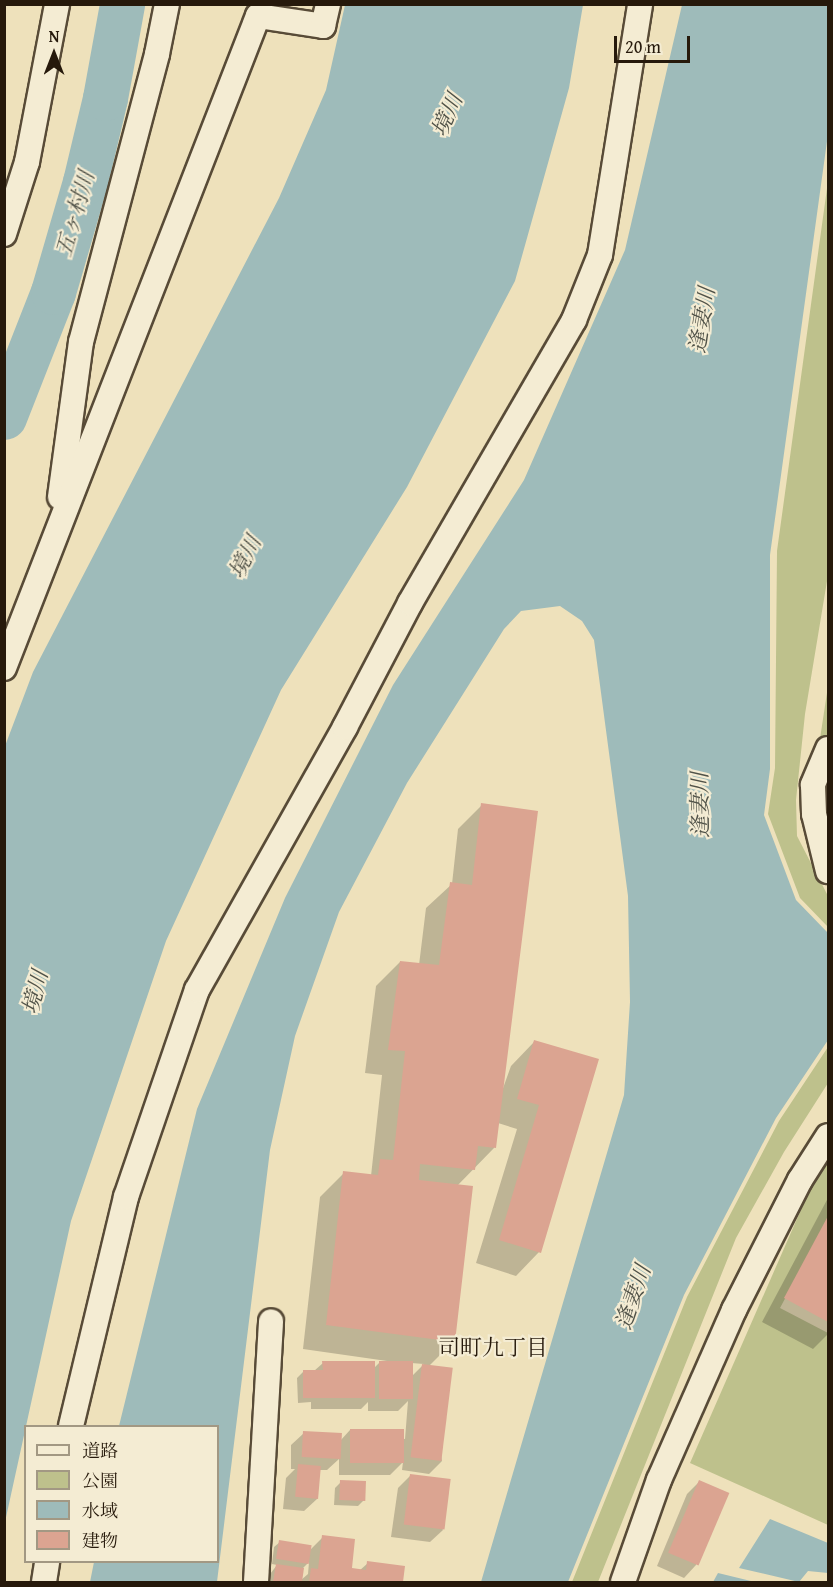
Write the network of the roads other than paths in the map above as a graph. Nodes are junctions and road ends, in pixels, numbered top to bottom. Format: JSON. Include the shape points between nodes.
{"nodes":[{"id":1,"x":57,"y":4,"type":"edge"},
{"id":2,"x":167,"y":4,"type":"edge"},
{"id":3,"x":328,"y":4,"type":"edge"},
{"id":4,"x":640,"y":4,"type":"edge"},
{"id":5,"x":4,"y":234,"type":"edge"},
{"id":6,"x":56,"y":534,"type":"junction"},
{"id":7,"x":4,"y":668,"type":"edge"},
{"id":8,"x":828,"y":749,"type":"edge"},
{"id":9,"x":828,"y":871,"type":"edge"},
{"id":10,"x":828,"y":1136,"type":"edge"},
{"id":11,"x":271,"y":1321,"type":"dead end"},
{"id":12,"x":71,"y":1425,"type":"edge"},
{"id":13,"x":47,"y":1563,"type":"edge"},
{"id":14,"x":44,"y":1582,"type":"edge"},
{"id":15,"x":256,"y":1582,"type":"edge"},
{"id":16,"x":623,"y":1582,"type":"edge"}],
"edges":[{"from":1,"to":5,"type":"street","via":[[27,162]]},
{"from":2,"to":6,"type":"street","via":[[81,342]]},
{"from":3,"to":6,"type":"street","via":[[323,26],[258,16]]},
{"from":4,"to":12,"type":"street","via":[[600,255],[574,320],[410,603],[197,990],[126,1197]]},
{"from":6,"to":7,"type":"street"},
{"from":8,"to":9,"type":"street","via":[[813,785],[814,814]]},
{"from":10,"to":16,"type":"street","via":[[800,1180],[734,1310],[658,1480]]},
{"from":11,"to":15,"type":"street"},
{"from":13,"to":14,"type":"street"}]}
